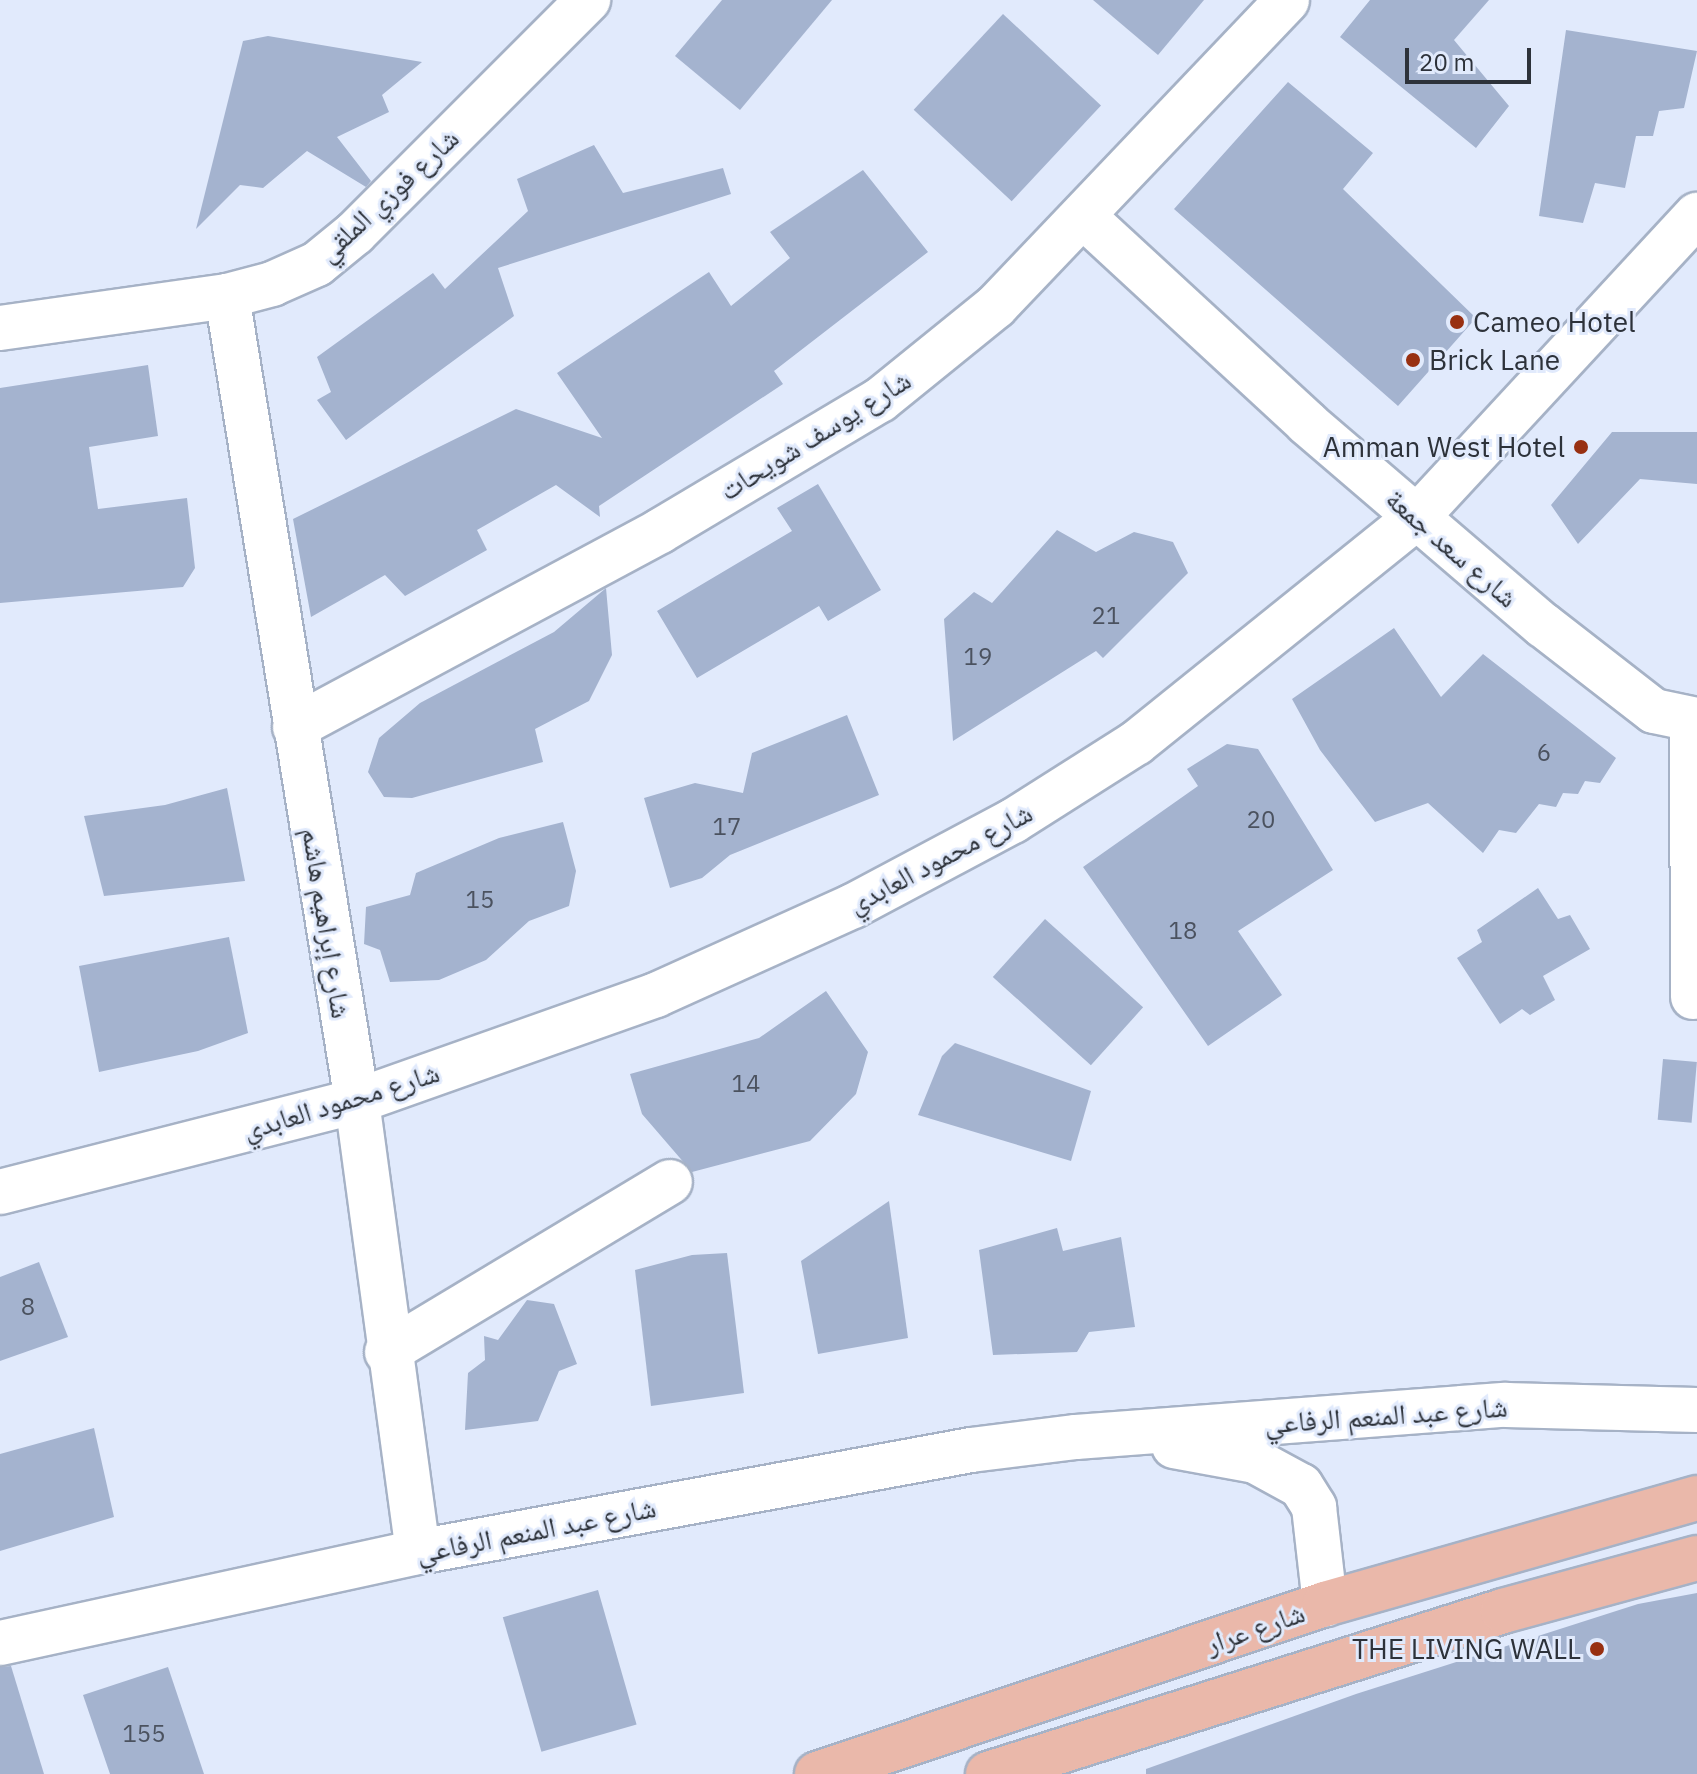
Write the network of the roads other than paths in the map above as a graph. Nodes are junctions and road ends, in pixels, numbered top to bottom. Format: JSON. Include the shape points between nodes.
{"nodes":[{"id":1,"x":588,"y":0,"type":"edge"},
{"id":2,"x":1287,"y":0,"type":"edge"},
{"id":3,"x":1697,"y":215,"type":"edge"},
{"id":4,"x":1083,"y":216,"type":"junction"},
{"id":5,"x":1682,"y":257,"type":"edge"},
{"id":6,"x":227,"y":296,"type":"junction"},
{"id":7,"x":0,"y":328,"type":"edge"},
{"id":8,"x":1417,"y":517,"type":"junction"},
{"id":9,"x":1694,"y":720,"type":"edge"},
{"id":10,"x":295,"y":727,"type":"junction"},
{"id":11,"x":1693,"y":997,"type":"dead end"},
{"id":12,"x":357,"y":1101,"type":"junction"},
{"id":13,"x":670,"y":1182,"type":"dead end"},
{"id":14,"x":0,"y":1192,"type":"edge"},
{"id":15,"x":387,"y":1352,"type":"junction"},
{"id":16,"x":1697,"y":1410,"type":"edge"},
{"id":17,"x":1076,"y":1437,"type":"junction"},
{"id":18,"x":1697,"y":1498,"type":"edge"},
{"id":19,"x":418,"y":1552,"type":"junction"},
{"id":20,"x":1697,"y":1558,"type":"edge"},
{"id":21,"x":1325,"y":1604,"type":"junction"},
{"id":22,"x":0,"y":1643,"type":"edge"},
{"id":23,"x":817,"y":1774,"type":"edge"},
{"id":24,"x":988,"y":1774,"type":"edge"}],
"edges":[{"from":1,"to":6,"type":"street","name":"شارع فوزي الملقي","via":[[355,233],[317,264]]},
{"from":2,"to":4,"type":"street","name":"شارع يوسف شويحات"},
{"from":3,"to":5,"type":"street","name":"شارع محمود العابدي"},
{"from":4,"to":8,"type":"street","name":"شارع سعد جمعة"},
{"from":4,"to":10,"type":"street","name":"شارع يوسف شويحات","via":[[996,306],[880,400],[660,531]]},
{"from":5,"to":8,"type":"street","name":"شارع محمود العابدي"},
{"from":6,"to":7,"type":"street","name":"شارع فوزي الملقي"},
{"from":6,"to":10,"type":"street","name":"شارع إبراهيم هاشم"},
{"from":8,"to":9,"type":"street","name":"شارع سعد جمعة","via":[[1624,690],[1654,711]]},
{"from":8,"to":12,"type":"street","name":"شارع محمود العابدي","via":[[1136,743],[1013,821],[853,906],[656,995]]},
{"from":9,"to":11,"type":"street"},
{"from":10,"to":12,"type":"street","name":"شارع إبراهيم هاشم"},
{"from":12,"to":14,"type":"street","name":"شارع محمود العابدي"},
{"from":12,"to":15,"type":"street","name":"شارع إبراهيم هاشم"},
{"from":13,"to":15,"type":"street"},
{"from":15,"to":19,"type":"street","name":"شارع إبراهيم هاشم"},
{"from":16,"to":17,"type":"street","name":"شارع عبد المنعم الرفاعي","via":[[1506,1405]]},
{"from":17,"to":19,"type":"street","name":"شارع عبد المنعم الرفاعي","via":[[971,1450]]},
{"from":17,"to":21,"type":"street","name":"شارع عبد المنعم الرفاعي","via":[[1202,1448],[1288,1475],[1314,1507]]},
{"from":18,"to":21,"type":"main road","name":"شارع عرار"},
{"from":19,"to":22,"type":"street","name":"شارع عبد المنعم الرفاعي"},
{"from":20,"to":24,"type":"main road","name":"شارع عرار","via":[[1503,1611]]},
{"from":21,"to":23,"type":"main road","name":"شارع عرار"}]}
